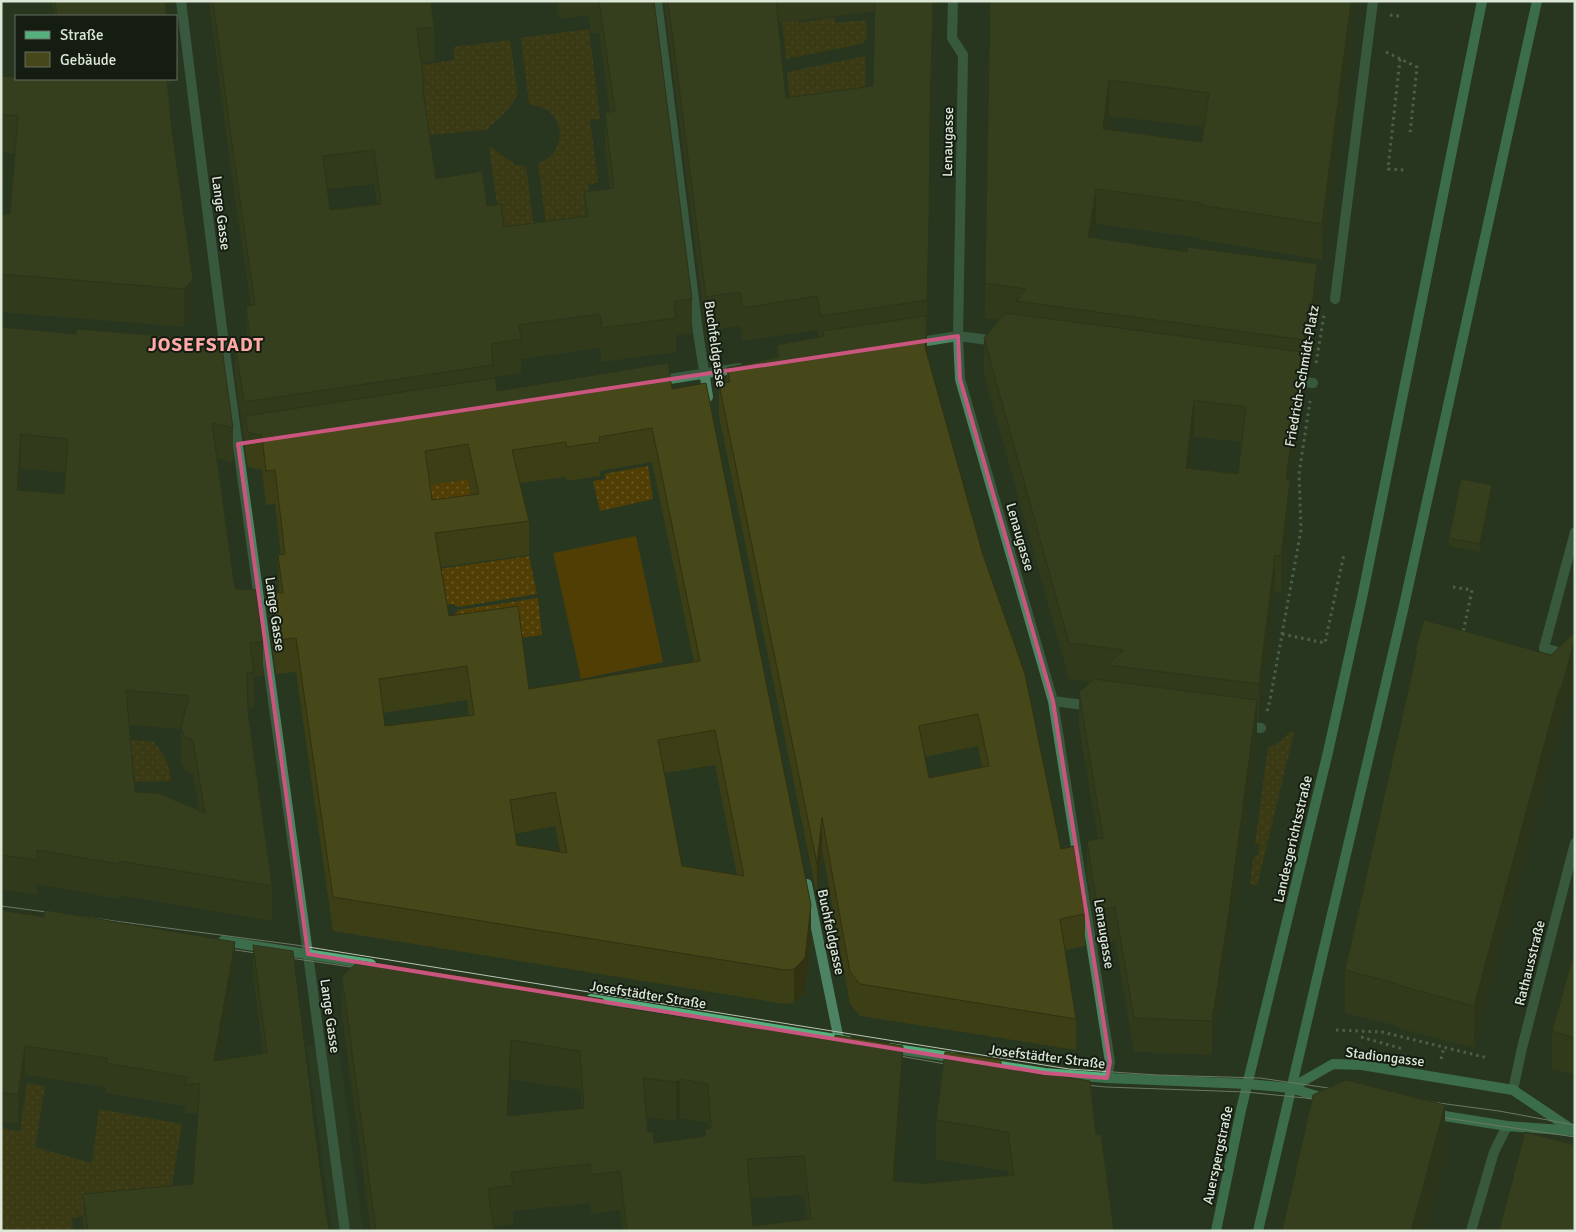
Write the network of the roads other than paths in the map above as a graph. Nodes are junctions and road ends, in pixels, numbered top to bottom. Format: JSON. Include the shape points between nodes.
{"nodes":[{"id":1,"x":181,"y":1,"type":"edge"},
{"id":2,"x":657,"y":1,"type":"edge"},
{"id":3,"x":953,"y":1,"type":"edge"},
{"id":4,"x":1373,"y":1,"type":"edge"},
{"id":5,"x":1482,"y":1,"type":"edge"},
{"id":6,"x":1537,"y":1,"type":"edge"},
{"id":7,"x":1335,"y":299,"type":"road end"},
{"id":8,"x":958,"y":336,"type":"junction"},
{"id":9,"x":1007,"y":343,"type":"edge"},
{"id":10,"x":900,"y":345,"type":"edge"},
{"id":11,"x":747,"y":367,"type":"edge"},
{"id":12,"x":704,"y":374,"type":"junction"},
{"id":13,"x":1274,"y":378,"type":"edge"},
{"id":14,"x":644,"y":383,"type":"edge"},
{"id":15,"x":1313,"y":383,"type":"road end"},
{"id":16,"x":710,"y":410,"type":"edge"},
{"id":17,"x":1575,"y":532,"type":"edge"},
{"id":18,"x":1575,"y":656,"type":"edge"},
{"id":19,"x":1053,"y":701,"type":"junction"},
{"id":20,"x":1103,"y":708,"type":"edge"},
{"id":21,"x":1231,"y":724,"type":"edge"},
{"id":22,"x":1261,"y":728,"type":"road end"},
{"id":23,"x":1575,"y":843,"type":"edge"},
{"id":24,"x":806,"y":877,"type":"edge"},
{"id":25,"x":217,"y":940,"type":"edge"},
{"id":26,"x":308,"y":954,"type":"junction"},
{"id":27,"x":377,"y":965,"type":"edge"},
{"id":28,"x":584,"y":998,"type":"edge"},
{"id":29,"x":839,"y":1040,"type":"junction"},
{"id":30,"x":859,"y":1043,"type":"edge"},
{"id":31,"x":878,"y":1046,"type":"edge"},
{"id":32,"x":1107,"y":1078,"type":"junction"},
{"id":33,"x":1248,"y":1084,"type":"junction"},
{"id":34,"x":1291,"y":1088,"type":"junction"},
{"id":35,"x":1513,"y":1090,"type":"junction"},
{"id":36,"x":1337,"y":1101,"type":"edge"},
{"id":37,"x":1422,"y":1112,"type":"edge"},
{"id":38,"x":1507,"y":1126,"type":"junction"},
{"id":39,"x":345,"y":1231,"type":"edge"},
{"id":40,"x":1216,"y":1231,"type":"edge"},
{"id":41,"x":1258,"y":1231,"type":"edge"},
{"id":42,"x":1471,"y":1231,"type":"edge"}],
"edges":[{"from":1,"to":26,"type":"street","name":"Lange Gasse","via":[[220,352],[243,443]]},
{"from":2,"to":12,"type":"street","name":"Buchfeldgasse"},
{"from":3,"to":8,"type":"street","name":"Lenaugasse","via":[[952,38],[963,55]]},
{"from":4,"to":7,"type":"street","name":"Friedrich-Schmidt-Platz"},
{"from":5,"to":33,"type":"main road","name":"Landesgerichtsstraße","via":[[1362,598]]},
{"from":6,"to":34,"type":"main road","via":[[1403,610]]},
{"from":8,"to":9,"type":"street"},
{"from":8,"to":10,"type":"street"},
{"from":8,"to":19,"type":"street","name":"Lenaugasse","via":[[960,379]]},
{"from":11,"to":12,"type":"street"},
{"from":12,"to":14,"type":"street"},
{"from":12,"to":16,"type":"street","name":"Buchfeldgasse"},
{"from":13,"to":15,"type":"street"},
{"from":17,"to":18,"type":"street","via":[[1544,648]]},
{"from":19,"to":20,"type":"street"},
{"from":19,"to":32,"type":"street","name":"Lenaugasse","via":[[1110,1062]]},
{"from":21,"to":22,"type":"street"},
{"from":23,"to":35,"type":"street","name":"Rathausstraße"},
{"from":24,"to":29,"type":"street","name":"Buchfeldgasse"},
{"from":25,"to":26,"type":"main road"},
{"from":26,"to":27,"type":"main road"},
{"from":26,"to":39,"type":"street","name":"Lange Gasse"},
{"from":28,"to":29,"type":"main road","name":"Josefstädter Straße"},
{"from":29,"to":30,"type":"main road","name":"Josefstädter Straße"},
{"from":31,"to":32,"type":"main road","name":"Josefstädter Straße","via":[[1045,1073]]},
{"from":32,"to":33,"type":"main road","name":"Josefstädter Straße"},
{"from":33,"to":34,"type":"main road","name":"Josefstädter Straße"},
{"from":33,"to":40,"type":"main road","name":"Auerspergstraße"},
{"from":34,"to":35,"type":"main road","name":"Stadiongasse","via":[[1333,1064],[1362,1065]]},
{"from":34,"to":36,"type":"main road"},
{"from":34,"to":41,"type":"main road"},
{"from":35,"to":38,"type":"main road","name":"Stadiongasse","via":[[1575,1131]]},
{"from":37,"to":38,"type":"main road","name":"Stadiongasse"},
{"from":38,"to":42,"type":"street","via":[[1494,1152]]}]}
